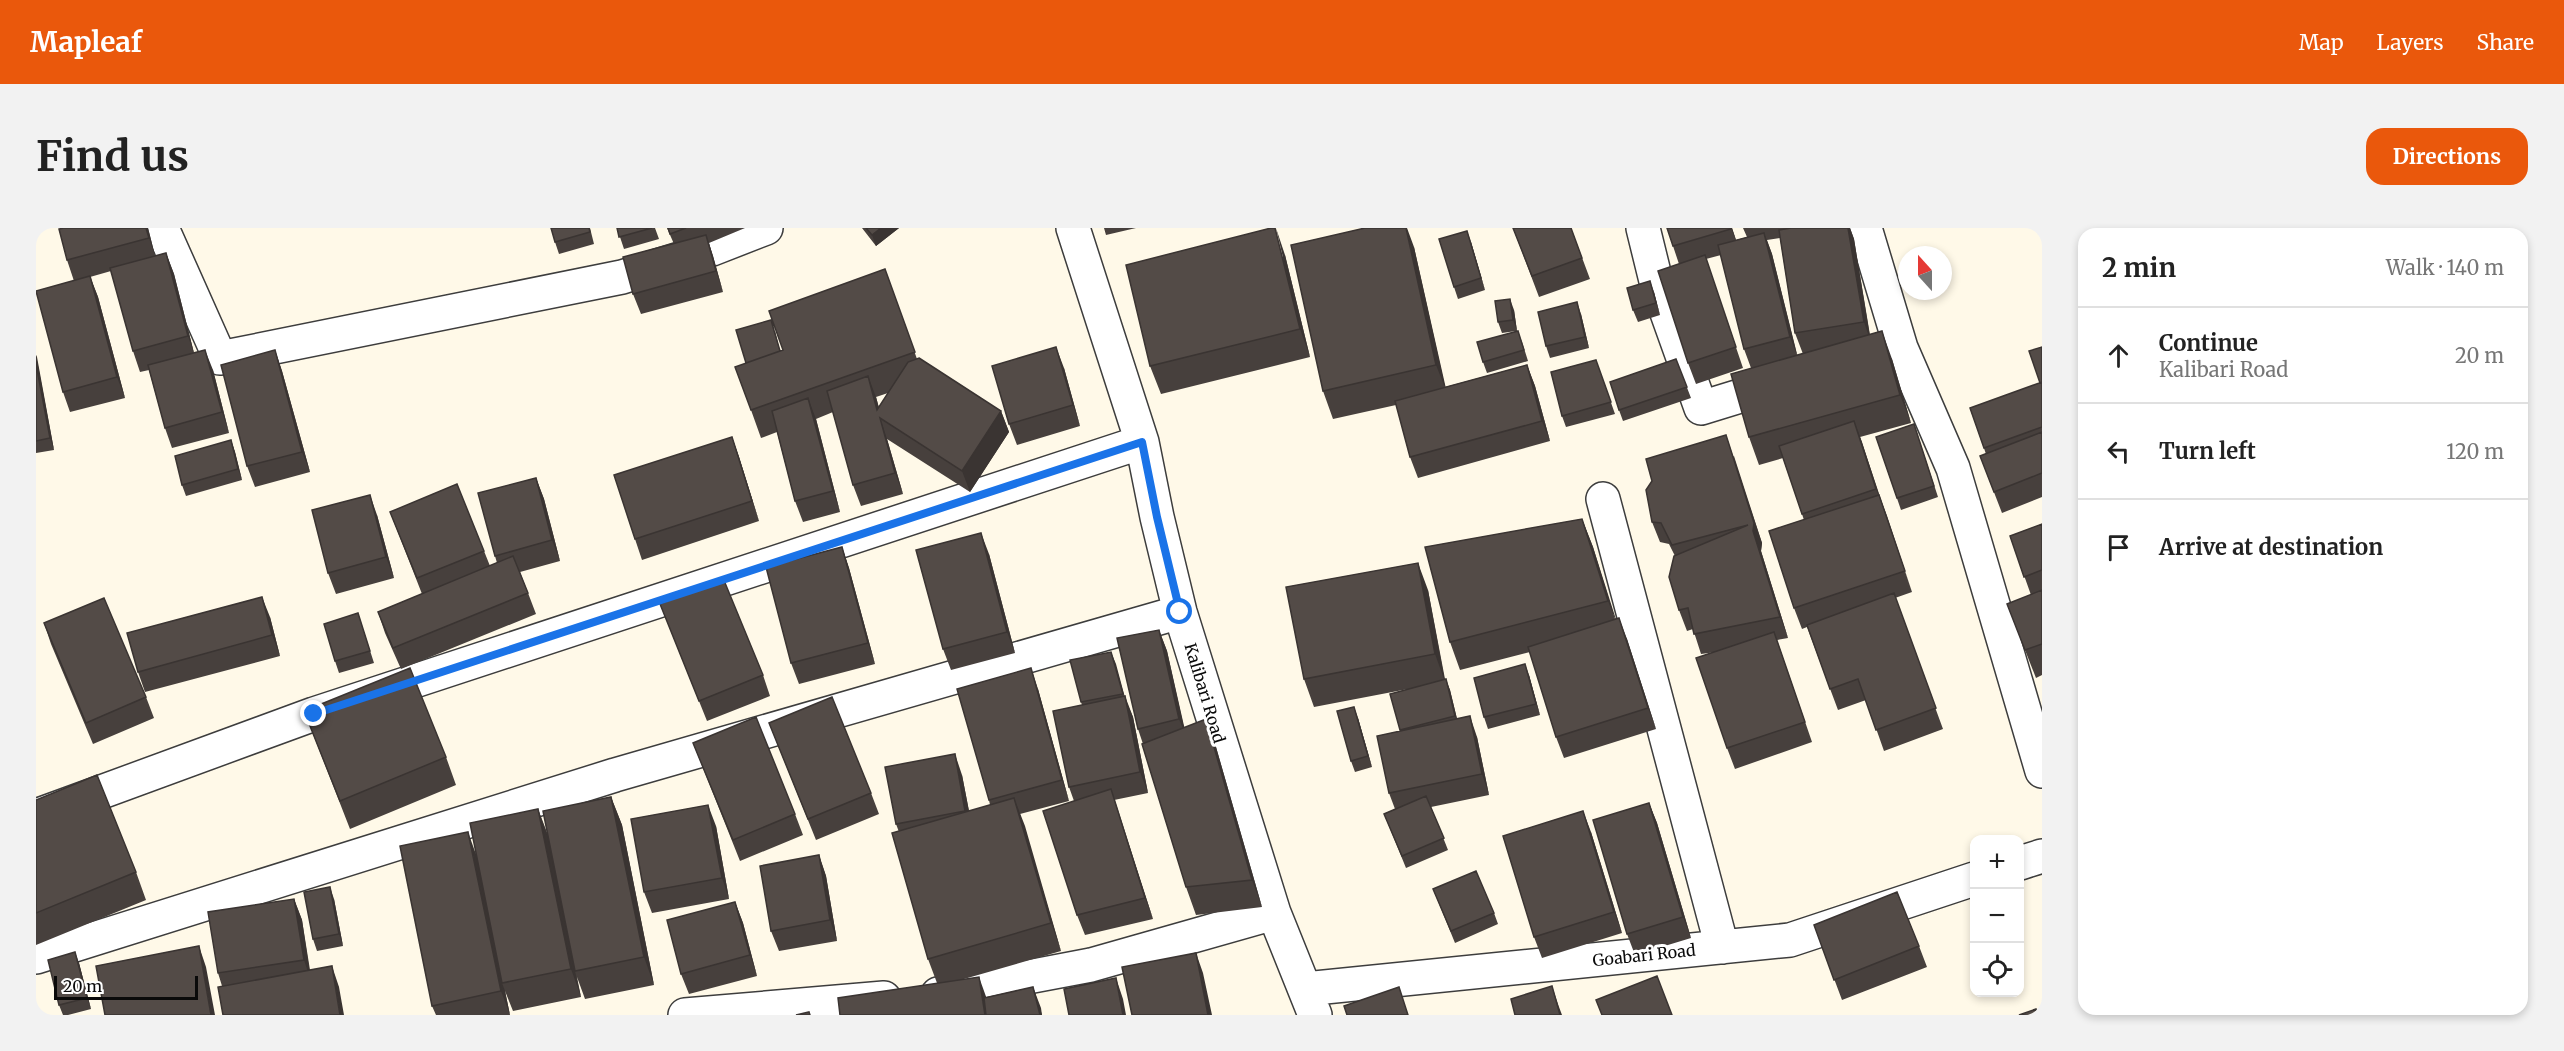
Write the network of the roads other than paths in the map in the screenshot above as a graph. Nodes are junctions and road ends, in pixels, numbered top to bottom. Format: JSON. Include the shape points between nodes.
{"nodes":[{"id":1,"x":162,"y":228,"type":"edge"},
{"id":2,"x":766,"y":228,"type":"edge"},
{"id":3,"x":1073,"y":228,"type":"edge"},
{"id":4,"x":1644,"y":228,"type":"edge"},
{"id":5,"x":1865,"y":228,"type":"edge"},
{"id":6,"x":1901,"y":348,"type":"junction"},
{"id":7,"x":1868,"y":358,"type":"edge"},
{"id":8,"x":1812,"y":374,"type":"edge"},
{"id":9,"x":1142,"y":442,"type":"junction"},
{"id":10,"x":1603,"y":499,"type":"dead end"},
{"id":11,"x":1180,"y":612,"type":"junction"},
{"id":12,"x":2042,"y":771,"type":"edge"},
{"id":13,"x":36,"y":816,"type":"edge"},
{"id":14,"x":2042,"y":856,"type":"edge"},
{"id":15,"x":2024,"y":862,"type":"edge"},
{"id":16,"x":1970,"y":880,"type":"edge"},
{"id":17,"x":1274,"y":913,"type":"junction"},
{"id":18,"x":1722,"y":947,"type":"junction"},
{"id":19,"x":36,"y":957,"type":"edge"},
{"id":20,"x":1310,"y":1002,"type":"edge"},
{"id":21,"x":685,"y":1015,"type":"edge"}],
"edges":[{"from":1,"to":2,"type":"street","via":[[220,358],[622,277]]},
{"from":3,"to":9,"type":"street","name":"Kalibari Road"},
{"from":4,"to":8,"type":"street","via":[[1657,285],[1701,408]]},
{"from":5,"to":6,"type":"street"},
{"from":6,"to":7,"type":"street"},
{"from":6,"to":12,"type":"street","via":[[1953,468]]},
{"from":9,"to":11,"type":"street","name":"Kalibari Road"},
{"from":9,"to":13,"type":"street","via":[[314,714]]},
{"from":10,"to":18,"type":"street"},
{"from":11,"to":17,"type":"street","name":"Kalibari Road"},
{"from":11,"to":19,"type":"street","via":[[615,775]]},
{"from":14,"to":15,"type":"street"},
{"from":16,"to":18,"type":"street","name":"Goabari Road","via":[[1790,940]]},
{"from":17,"to":20,"type":"street","name":"Kalibari Road"},
{"from":17,"to":21,"type":"street","via":[[1091,965],[949,993]]},
{"from":18,"to":20,"type":"street","name":"Goabari Road"}]}
